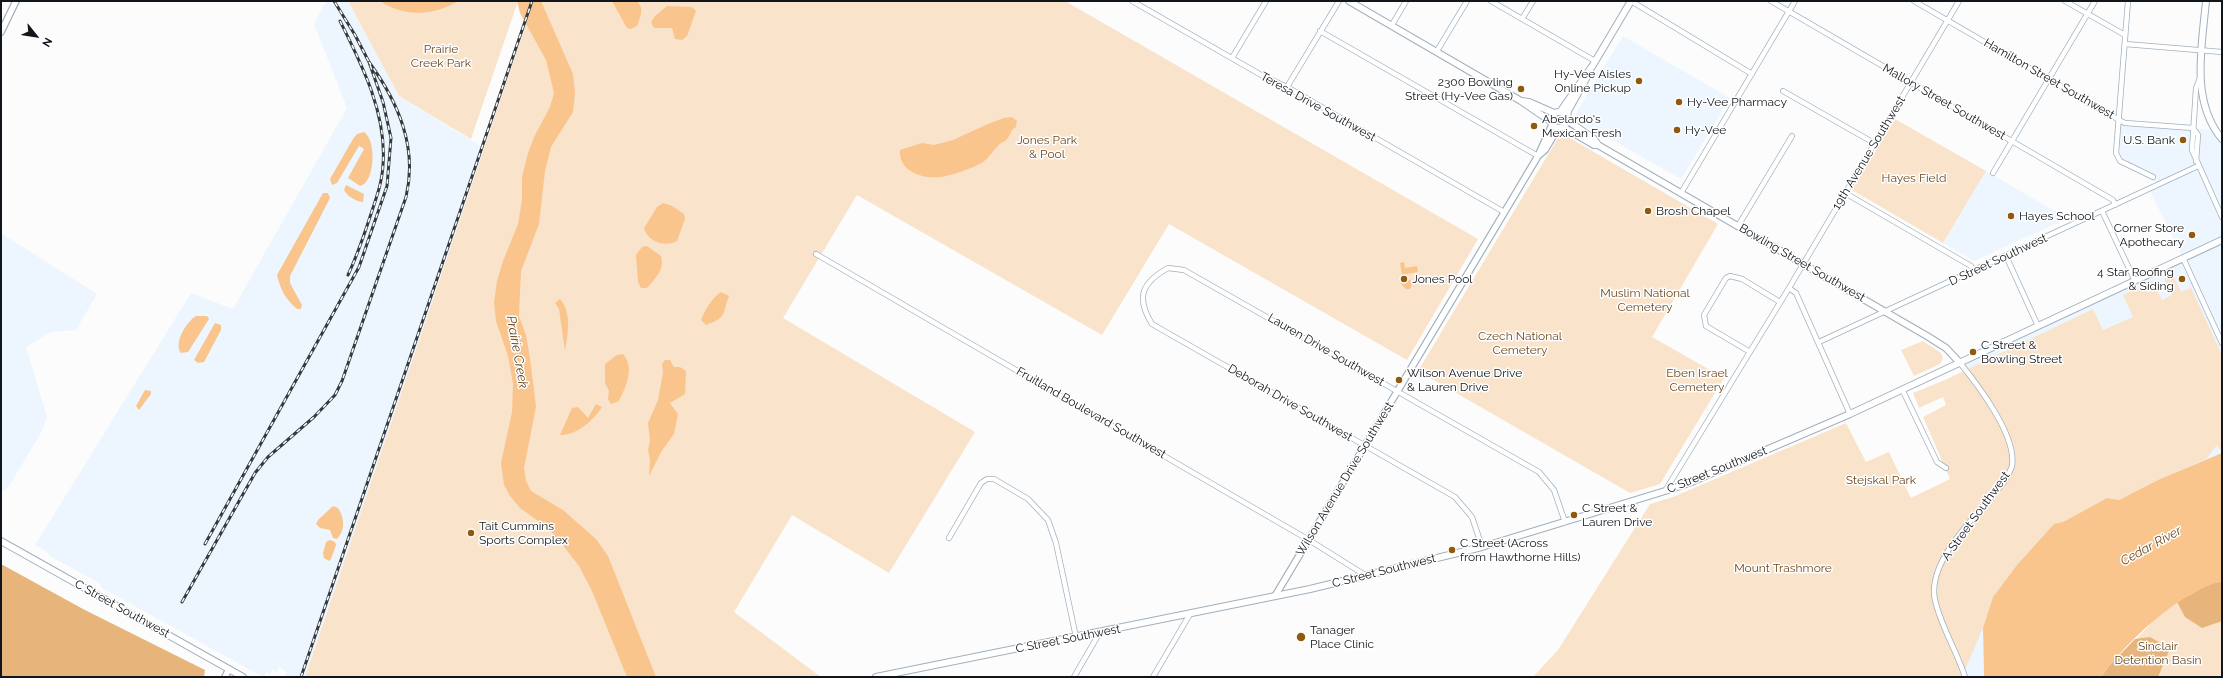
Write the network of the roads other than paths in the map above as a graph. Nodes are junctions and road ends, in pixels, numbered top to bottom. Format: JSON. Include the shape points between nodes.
{"nodes":[{"id":1,"x":16,"y":1,"type":"edge"},
{"id":2,"x":1132,"y":1,"type":"edge"},
{"id":3,"x":1265,"y":1,"type":"edge"},
{"id":4,"x":1339,"y":1,"type":"edge"},
{"id":5,"x":1349,"y":1,"type":"edge"},
{"id":6,"x":1406,"y":1,"type":"edge"},
{"id":7,"x":1467,"y":1,"type":"edge"},
{"id":8,"x":1491,"y":1,"type":"edge"},
{"id":9,"x":1533,"y":1,"type":"edge"},
{"id":10,"x":1631,"y":1,"type":"edge"},
{"id":11,"x":1771,"y":1,"type":"edge"},
{"id":12,"x":1795,"y":1,"type":"edge"},
{"id":13,"x":1914,"y":1,"type":"edge"},
{"id":14,"x":1959,"y":1,"type":"edge"},
{"id":15,"x":2064,"y":1,"type":"edge"},
{"id":16,"x":2094,"y":1,"type":"edge"},
{"id":17,"x":2128,"y":1,"type":"edge"},
{"id":18,"x":2206,"y":1,"type":"edge"},
{"id":19,"x":1789,"y":11,"type":"junction"},
{"id":20,"x":2087,"y":14,"type":"junction"},
{"id":21,"x":1522,"y":20,"type":"junction"},
{"id":22,"x":1948,"y":20,"type":"junction"},
{"id":23,"x":1392,"y":25,"type":"junction"},
{"id":24,"x":1320,"y":31,"type":"junction"},
{"id":25,"x":1,"y":32,"type":"edge"},
{"id":26,"x":2125,"y":35,"type":"junction"},
{"id":27,"x":2125,"y":44,"type":"junction"},
{"id":28,"x":2202,"y":50,"type":"junction"},
{"id":29,"x":1437,"y":51,"type":"junction"},
{"id":30,"x":2222,"y":52,"type":"edge"},
{"id":31,"x":1232,"y":58,"type":"junction"},
{"id":32,"x":1594,"y":63,"type":"junction"},
{"id":33,"x":1752,"y":74,"type":"junction"},
{"id":34,"x":2201,"y":74,"type":"junction"},
{"id":35,"x":2049,"y":78,"type":"junction"},
{"id":36,"x":1911,"y":83,"type":"junction"},
{"id":37,"x":1287,"y":87,"type":"junction"},
{"id":38,"x":1783,"y":91,"type":"dead end"},
{"id":39,"x":1521,"y":101,"type":"junction"},
{"id":40,"x":1560,"y":112,"type":"junction"},
{"id":41,"x":1554,"y":113,"type":"junction"},
{"id":42,"x":1567,"y":119,"type":"junction"},
{"id":43,"x":2119,"y":120,"type":"junction"},
{"id":44,"x":1551,"y":123,"type":"junction"},
{"id":45,"x":1560,"y":128,"type":"junction"},
{"id":46,"x":2193,"y":128,"type":"junction"},
{"id":47,"x":2219,"y":130,"type":"edge"},
{"id":48,"x":1792,"y":136,"type":"dead end"},
{"id":49,"x":2222,"y":139,"type":"edge"},
{"id":50,"x":2012,"y":142,"type":"junction"},
{"id":51,"x":1874,"y":143,"type":"junction"},
{"id":52,"x":1598,"y":145,"type":"junction"},
{"id":53,"x":1538,"y":156,"type":"junction"},
{"id":54,"x":2197,"y":164,"type":"junction"},
{"id":55,"x":1993,"y":173,"type":"dead end"},
{"id":56,"x":2152,"y":177,"type":"dead end"},
{"id":57,"x":1681,"y":193,"type":"junction"},
{"id":58,"x":1845,"y":193,"type":"junction"},
{"id":59,"x":2115,"y":205,"type":"junction"},
{"id":60,"x":1504,"y":212,"type":"junction"},
{"id":61,"x":2102,"y":212,"type":"junction"},
{"id":62,"x":2222,"y":217,"type":"edge"},
{"id":63,"x":1738,"y":226,"type":"junction"},
{"id":64,"x":2222,"y":240,"type":"edge"},
{"id":65,"x":816,"y":254,"type":"dead end"},
{"id":66,"x":2006,"y":256,"type":"junction"},
{"id":67,"x":2183,"y":258,"type":"junction"},
{"id":68,"x":1803,"y":264,"type":"junction"},
{"id":69,"x":1974,"y":271,"type":"junction"},
{"id":70,"x":2135,"y":281,"type":"junction"},
{"id":71,"x":1147,"y":285,"type":"joint"},
{"id":72,"x":1789,"y":288,"type":"junction"},
{"id":73,"x":1780,"y":302,"type":"junction"},
{"id":74,"x":1886,"y":312,"type":"junction"},
{"id":75,"x":2038,"y":326,"type":"junction"},
{"id":76,"x":1819,"y":342,"type":"junction"},
{"id":77,"x":2222,"y":343,"type":"edge"},
{"id":78,"x":1750,"y":352,"type":"junction"},
{"id":79,"x":1960,"y":363,"type":"junction"},
{"id":80,"x":1902,"y":389,"type":"junction"},
{"id":81,"x":1398,"y":391,"type":"junction"},
{"id":82,"x":1850,"y":414,"type":"junction"},
{"id":83,"x":1365,"y":446,"type":"junction"},
{"id":84,"x":1946,"y":468,"type":"dead end"},
{"id":85,"x":1664,"y":491,"type":"junction"},
{"id":86,"x":1565,"y":522,"type":"junction"},
{"id":87,"x":949,"y":538,"type":"dead end"},
{"id":88,"x":1309,"y":540,"type":"junction"},
{"id":89,"x":1,"y":541,"type":"edge"},
{"id":90,"x":1482,"y":547,"type":"junction"},
{"id":91,"x":1365,"y":575,"type":"junction"},
{"id":92,"x":1275,"y":596,"type":"junction"},
{"id":93,"x":1190,"y":614,"type":"junction"},
{"id":94,"x":1100,"y":632,"type":"junction"},
{"id":95,"x":1076,"y":637,"type":"junction"},
{"id":96,"x":229,"y":669,"type":"junction"},
{"id":97,"x":225,"y":677,"type":"edge"},
{"id":98,"x":243,"y":677,"type":"edge"},
{"id":99,"x":876,"y":677,"type":"edge"},
{"id":100,"x":1074,"y":677,"type":"edge"},
{"id":101,"x":1153,"y":677,"type":"edge"},
{"id":102,"x":1965,"y":677,"type":"edge"}],
"edges":[{"from":1,"to":25,"type":"street"},
{"from":2,"to":31,"type":"street","name":"Teresa Drive Southwest"},
{"from":3,"to":31,"type":"street"},
{"from":4,"to":24,"type":"street"},
{"from":5,"to":23,"type":"main road"},
{"from":6,"to":23,"type":"street"},
{"from":7,"to":29,"type":"street"},
{"from":8,"to":21,"type":"street"},
{"from":9,"to":21,"type":"street"},
{"from":10,"to":32,"type":"main road"},
{"from":10,"to":33,"type":"street"},
{"from":11,"to":19,"type":"street","name":"Mallory Street Southwest"},
{"from":12,"to":19,"type":"street"},
{"from":13,"to":22,"type":"street","name":"Hamilton Street Southwest"},
{"from":14,"to":22,"type":"street","name":"19th Avenue Southwest"},
{"from":15,"to":20,"type":"street"},
{"from":16,"to":20,"type":"street"},
{"from":17,"to":26,"type":"street"},
{"from":18,"to":28,"type":"main road"},
{"from":19,"to":33,"type":"street"},
{"from":19,"to":36,"type":"street","name":"Mallory Street Southwest"},
{"from":20,"to":26,"type":"street"},
{"from":20,"to":35,"type":"street"},
{"from":21,"to":32,"type":"street"},
{"from":22,"to":35,"type":"street","name":"Hamilton Street Southwest"},
{"from":22,"to":36,"type":"street","name":"19th Avenue Southwest"},
{"from":23,"to":29,"type":"main road"},
{"from":24,"to":37,"type":"street"},
{"from":24,"to":53,"type":"street"},
{"from":26,"to":27,"type":"street"},
{"from":27,"to":28,"type":"street"},
{"from":27,"to":43,"type":"street"},
{"from":28,"to":30,"type":"street"},
{"from":28,"to":34,"type":"main road"},
{"from":29,"to":39,"type":"main road"},
{"from":31,"to":37,"type":"street","name":"Teresa Drive Southwest"},
{"from":32,"to":40,"type":"main road"},
{"from":32,"to":42,"type":"main road"},
{"from":33,"to":57,"type":"street"},
{"from":34,"to":46,"type":"street","via":[[2196,88]]},
{"from":34,"to":47,"type":"main road","via":[[2205,106]]},
{"from":35,"to":43,"type":"street","name":"Hamilton Street Southwest"},
{"from":35,"to":50,"type":"street"},
{"from":36,"to":50,"type":"street","name":"Mallory Street Southwest"},
{"from":36,"to":51,"type":"street","name":"19th Avenue Southwest"},
{"from":37,"to":60,"type":"street","name":"Teresa Drive Southwest"},
{"from":38,"to":51,"type":"street"},
{"from":39,"to":41,"type":"main road"},
{"from":39,"to":44,"type":"main road"},
{"from":40,"to":41,"type":"main road"},
{"from":40,"to":42,"type":"main road","name":"Bowling Street Southwest"},
{"from":41,"to":44,"type":"main road"},
{"from":42,"to":45,"type":"main road"},
{"from":42,"to":52,"type":"main road","name":"Bowling Street Southwest","via":[[1594,139]]},
{"from":43,"to":46,"type":"street","name":"Hamilton Street Southwest"},
{"from":43,"to":56,"type":"street","via":[[2117,158]]},
{"from":44,"to":45,"type":"main road","name":"Bowling Street Southwest"},
{"from":44,"to":53,"type":"street","name":"Wilson Avenue Drive Southwest"},
{"from":45,"to":52,"type":"main road","name":"Bowling Street Southwest"},
{"from":45,"to":53,"type":"street","name":"Wilson Avenue Drive Southwest"},
{"from":46,"to":54,"type":"street","via":[[2192,150]]},
{"from":47,"to":49,"type":"main road"},
{"from":48,"to":63,"type":"street"},
{"from":50,"to":55,"type":"street"},
{"from":50,"to":59,"type":"street","name":"Mallory Street Southwest","via":[[2113,200]]},
{"from":51,"to":58,"type":"street","name":"19th Avenue Southwest"},
{"from":52,"to":57,"type":"main road","name":"Bowling Street Southwest"},
{"from":53,"to":60,"type":"street","name":"Wilson Avenue Drive Southwest"},
{"from":54,"to":59,"type":"street","name":"D Street Southwest"},
{"from":54,"to":62,"type":"street"},
{"from":57,"to":63,"type":"main road","name":"Bowling Street Southwest"},
{"from":58,"to":68,"type":"street","name":"19th Avenue Southwest"},
{"from":58,"to":69,"type":"street","via":[[1971,266]]},
{"from":59,"to":61,"type":"street","name":"D Street Southwest"},
{"from":60,"to":81,"type":"street","name":"Wilson Avenue Drive Southwest"},
{"from":61,"to":66,"type":"street","name":"D Street Southwest"},
{"from":61,"to":70,"type":"street"},
{"from":63,"to":68,"type":"main road","name":"Bowling Street Southwest"},
{"from":64,"to":67,"type":"main road","name":"C Street Southwest"},
{"from":65,"to":88,"type":"street","name":"Fruitland Boulevard Southwest"},
{"from":66,"to":69,"type":"street","name":"D Street Southwest"},
{"from":66,"to":75,"type":"street"},
{"from":67,"to":70,"type":"main road","name":"C Street Southwest"},
{"from":67,"to":77,"type":"street"},
{"from":68,"to":72,"type":"street","name":"19th Avenue Southwest"},
{"from":68,"to":74,"type":"main road","name":"Bowling Street Southwest"},
{"from":69,"to":74,"type":"street","name":"D Street Southwest"},
{"from":70,"to":75,"type":"main road","name":"C Street Southwest"},
{"from":71,"to":81,"type":"street","name":"Lauren Drive Southwest","via":[[1155,275],[1168,268],[1184,270]]},
{"from":71,"to":83,"type":"street","name":"Deborah Drive Southwest","via":[[1142,301],[1152,324]]},
{"from":72,"to":73,"type":"street","name":"19th Avenue Southwest"},
{"from":72,"to":76,"type":"street","via":[[1796,293]]},
{"from":73,"to":78,"type":"street","name":"19th Avenue Southwest"},
{"from":73,"to":78,"type":"street","via":[[1742,279],[1730,276],[1726,278],[1704,315],[1706,326]]},
{"from":74,"to":76,"type":"street","name":"D Street Southwest"},
{"from":74,"to":79,"type":"main road","name":"Bowling Street Southwest","via":[[1940,344]]},
{"from":75,"to":79,"type":"main road","name":"C Street Southwest"},
{"from":76,"to":82,"type":"street"},
{"from":78,"to":85,"type":"street","name":"19th Avenue Southwest"},
{"from":79,"to":80,"type":"main road","name":"C Street Southwest"},
{"from":79,"to":102,"type":"street","name":"A Street Southwest","via":[[1992,406],[2009,442],[2012,459],[2009,474],[2004,482],[1947,551],[1935,579],[1934,599]]},
{"from":80,"to":82,"type":"main road","name":"C Street Southwest"},
{"from":80,"to":84,"type":"street","via":[[1937,462]]},
{"from":81,"to":83,"type":"street","name":"Wilson Avenue Drive Southwest"},
{"from":81,"to":86,"type":"street","name":"Lauren Drive Southwest","via":[[1539,472],[1554,490]]},
{"from":82,"to":85,"type":"main road","name":"C Street Southwest","via":[[1689,483]]},
{"from":83,"to":88,"type":"street","name":"Wilson Avenue Drive Southwest"},
{"from":83,"to":90,"type":"street","name":"Deborah Drive Southwest","via":[[1460,501],[1475,522]]},
{"from":85,"to":86,"type":"main road","name":"C Street Southwest"},
{"from":86,"to":90,"type":"main road","name":"C Street Southwest"},
{"from":87,"to":95,"type":"street","via":[[981,483],[987,479],[994,480],[1028,499],[1040,510],[1052,530]]},
{"from":88,"to":91,"type":"street","name":"Fruitland Boulevard Southwest"},
{"from":88,"to":92,"type":"street","name":"Wilson Avenue Drive Southwest"},
{"from":89,"to":96,"type":"main road","name":"C Street Southwest"},
{"from":90,"to":91,"type":"main road","name":"C Street Southwest"},
{"from":91,"to":92,"type":"main road","name":"C Street Southwest"},
{"from":92,"to":93,"type":"main road","name":"C Street Southwest"},
{"from":93,"to":94,"type":"main road","name":"C Street Southwest"},
{"from":93,"to":101,"type":"street"},
{"from":94,"to":95,"type":"main road","name":"C Street Southwest"},
{"from":94,"to":100,"type":"street"},
{"from":95,"to":99,"type":"main road","name":"C Street Southwest"},
{"from":96,"to":97,"type":"street"},
{"from":96,"to":98,"type":"main road","name":"C Street Southwest"}]}
